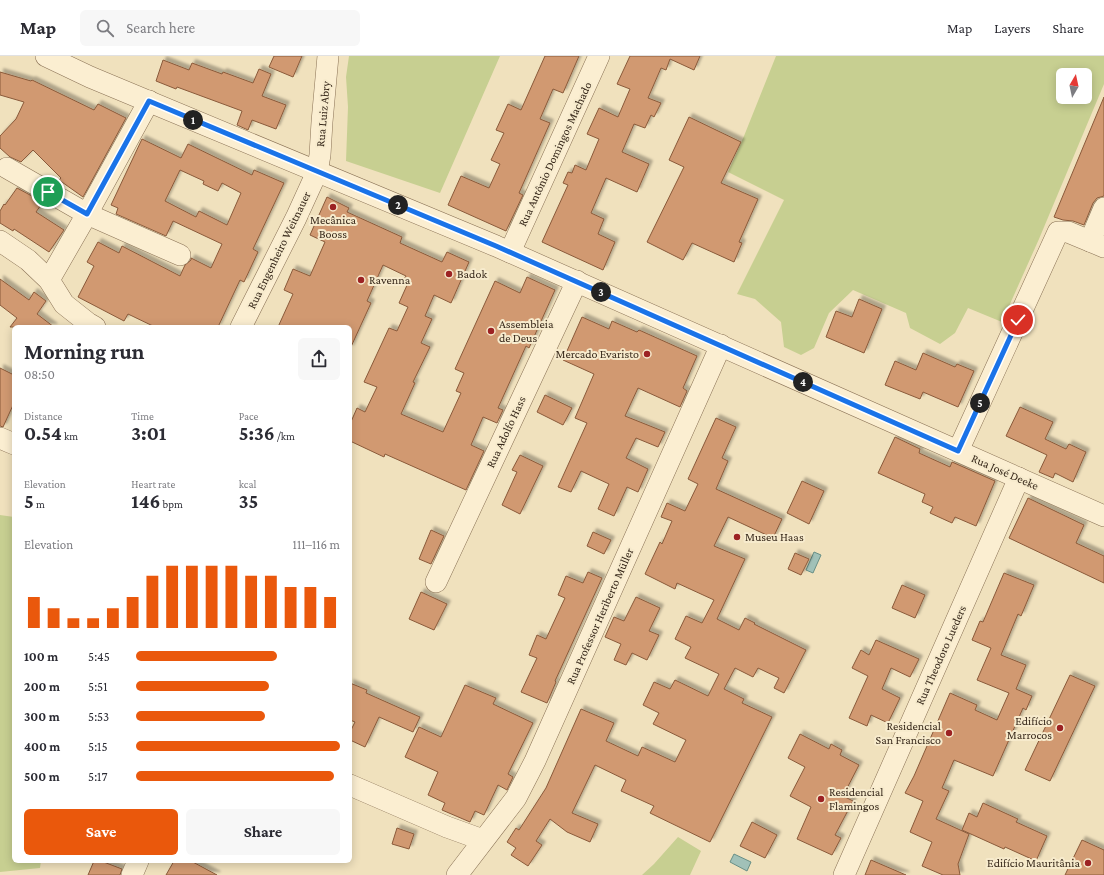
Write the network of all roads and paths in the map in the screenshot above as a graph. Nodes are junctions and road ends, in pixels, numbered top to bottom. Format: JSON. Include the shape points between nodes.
{"nodes":[{"id":1,"x":46,"y":56,"type":"edge"},
{"id":2,"x":328,"y":56,"type":"edge"},
{"id":3,"x":600,"y":56,"type":"edge"},
{"id":4,"x":149,"y":101,"type":"junction"},
{"id":5,"x":7,"y":168,"type":"dead end"},
{"id":6,"x":317,"y":172,"type":"junction"},
{"id":7,"x":1104,"y":208,"type":"edge"},
{"id":8,"x":87,"y":214,"type":"junction"},
{"id":9,"x":0,"y":241,"type":"edge"},
{"id":10,"x":1097,"y":244,"type":"edge"},
{"id":11,"x":510,"y":252,"type":"junction"},
{"id":12,"x":180,"y":255,"type":"dead end"},
{"id":13,"x":49,"y":280,"type":"junction"},
{"id":14,"x":577,"y":281,"type":"junction"},
{"id":15,"x":92,"y":325,"type":"edge"},
{"id":16,"x":242,"y":325,"type":"edge"},
{"id":17,"x":721,"y":345,"type":"junction"},
{"id":18,"x":0,"y":438,"type":"edge"},
{"id":19,"x":12,"y":443,"type":"edge"},
{"id":20,"x":958,"y":451,"type":"junction"},
{"id":21,"x":1019,"y":478,"type":"junction"},
{"id":22,"x":1104,"y":516,"type":"edge"},
{"id":23,"x":436,"y":582,"type":"dead end"},
{"id":24,"x":352,"y":786,"type":"edge"},
{"id":25,"x":483,"y":840,"type":"junction"},
{"id":26,"x":137,"y":863,"type":"edge"},
{"id":27,"x":132,"y":875,"type":"edge"},
{"id":28,"x":457,"y":875,"type":"edge"},
{"id":29,"x":844,"y":875,"type":"edge"}],
"edges":[{"from":1,"to":4,"type":"street","name":"Rua José Deeke"},
{"from":2,"to":6,"type":"street","name":"Rua Luiz Abry"},
{"from":3,"to":11,"type":"street","name":"Rua Antônio Domingos Machado"},
{"from":4,"to":6,"type":"street","name":"Rua José Deeke"},
{"from":4,"to":8,"type":"street"},
{"from":5,"to":8,"type":"street"},
{"from":6,"to":11,"type":"street","name":"Rua José Deeke"},
{"from":6,"to":16,"type":"street","name":"Rua Engenheiro Weitnauer"},
{"from":7,"to":10,"type":"street"},
{"from":8,"to":12,"type":"street"},
{"from":8,"to":13,"type":"street"},
{"from":9,"to":13,"type":"street","via":[[28,260]]},
{"from":10,"to":20,"type":"street","via":[[1068,232],[1058,232]]},
{"from":11,"to":14,"type":"street","name":"Rua José Deeke"},
{"from":13,"to":15,"type":"street","via":[[64,304]]},
{"from":14,"to":17,"type":"street","name":"Rua José Deeke"},
{"from":14,"to":23,"type":"street","name":"Rua Adolfo Hass"},
{"from":17,"to":20,"type":"street","name":"Rua José Deeke"},
{"from":17,"to":25,"type":"street","name":"Rua Professor Heriberto Müller","via":[[535,761],[516,798]]},
{"from":18,"to":19,"type":"street"},
{"from":20,"to":21,"type":"street","name":"Rua José Deeke"},
{"from":21,"to":22,"type":"street","name":"Rua José Deeke"},
{"from":21,"to":29,"type":"street","name":"Rua Theodoro Lueders"},
{"from":24,"to":25,"type":"street"},
{"from":25,"to":28,"type":"street","name":"Rua Professor Heriberto Müller"},
{"from":26,"to":27,"type":"street"}]}
